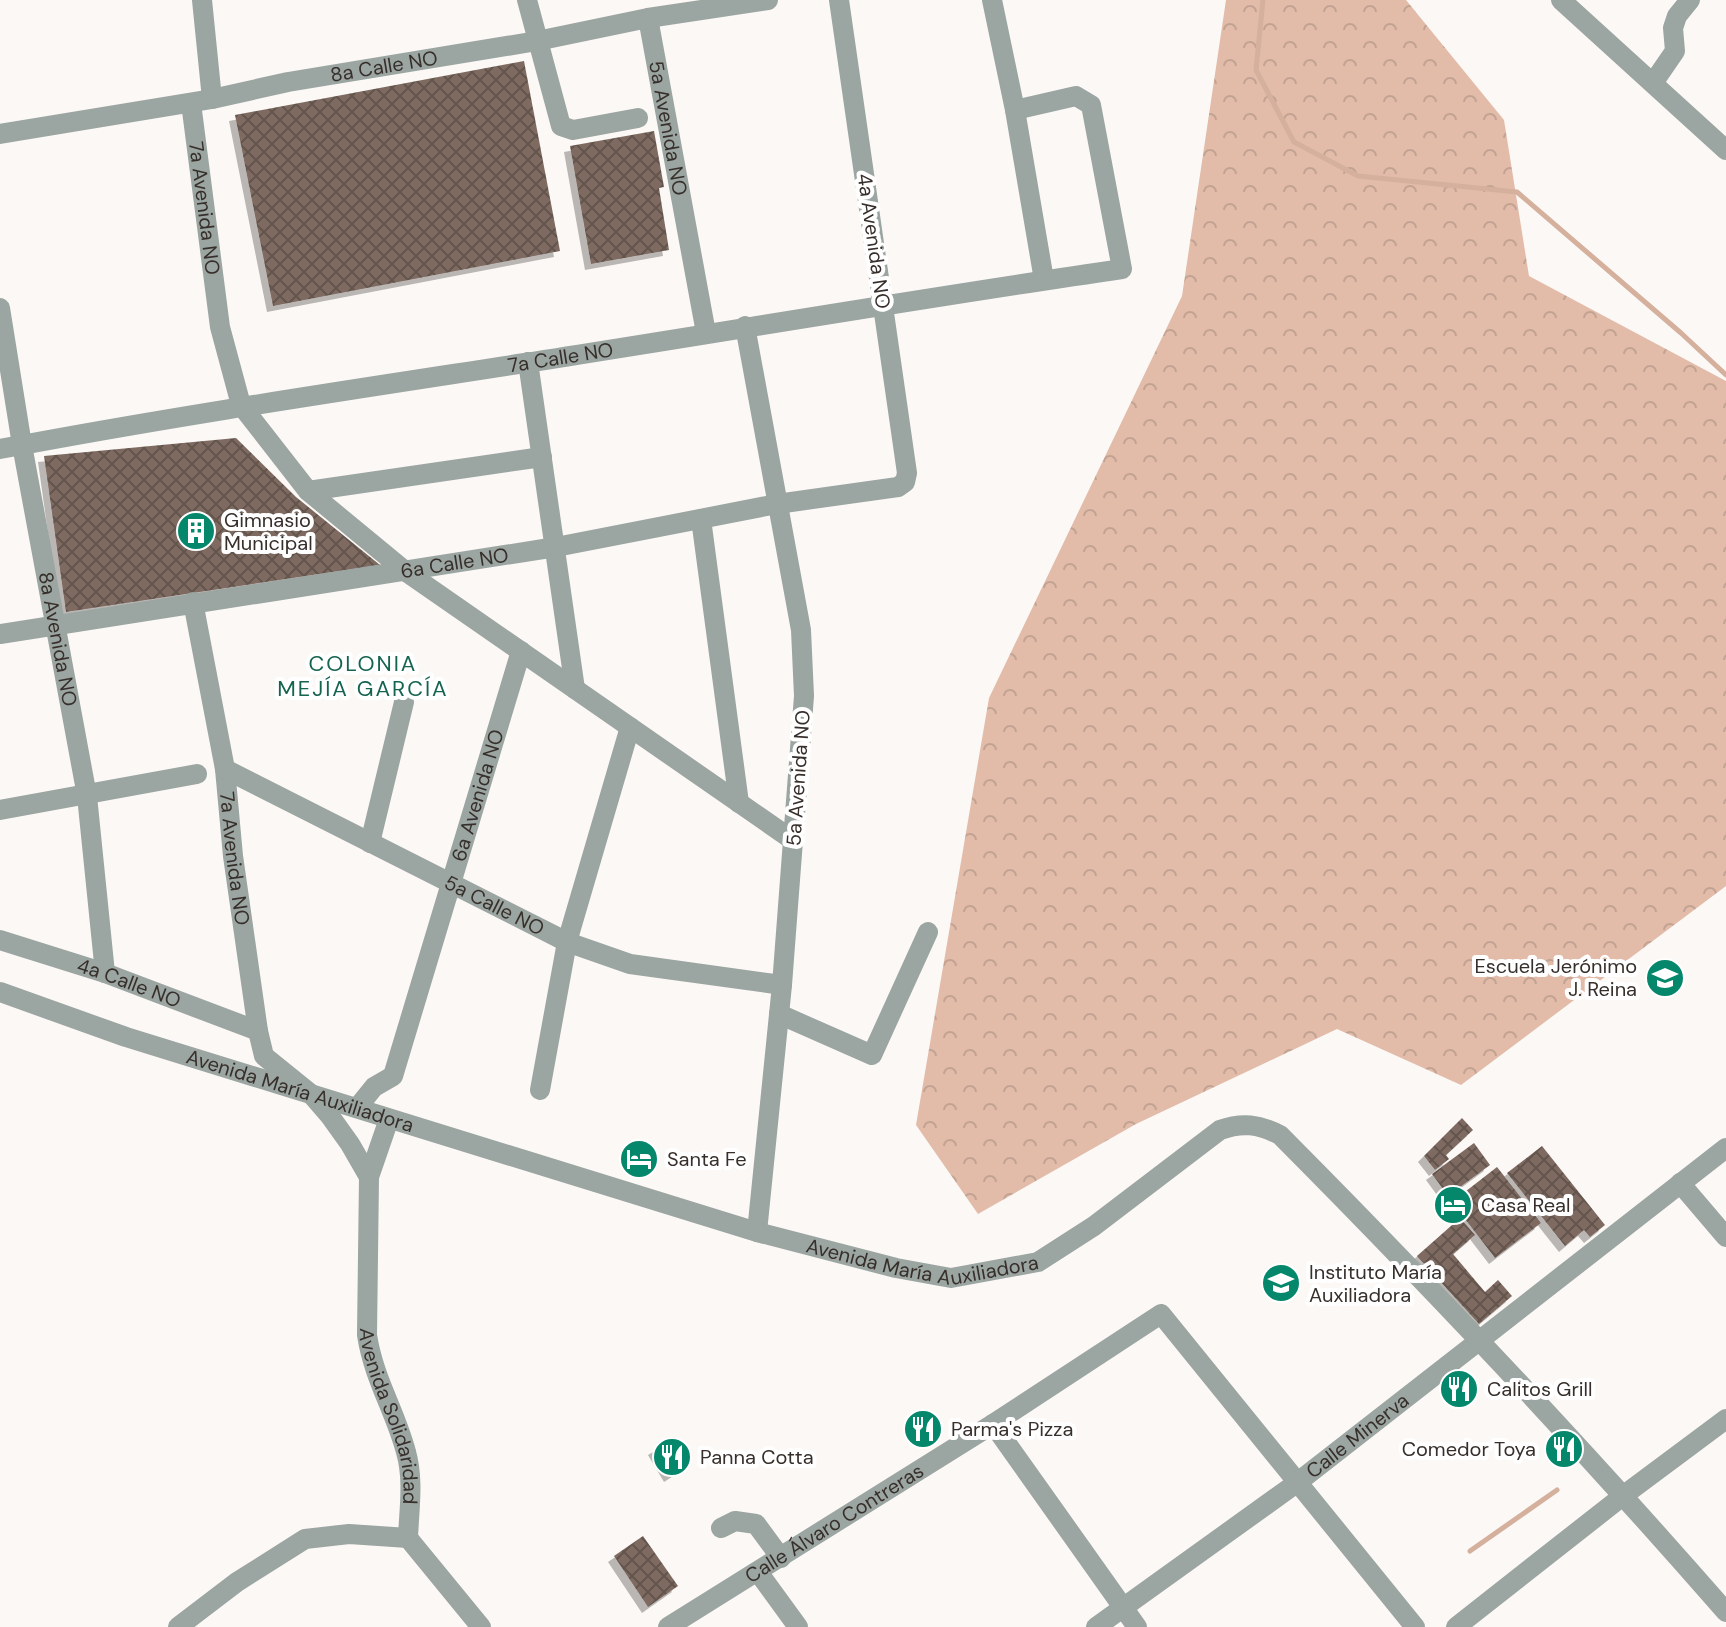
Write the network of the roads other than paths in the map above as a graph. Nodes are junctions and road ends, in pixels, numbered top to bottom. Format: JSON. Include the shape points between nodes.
{"nodes":[{"id":1,"x":202,"y":0,"type":"edge"},
{"id":2,"x":527,"y":0,"type":"edge"},
{"id":3,"x":768,"y":0,"type":"edge"},
{"id":4,"x":839,"y":0,"type":"edge"},
{"id":5,"x":992,"y":0,"type":"edge"},
{"id":6,"x":1561,"y":0,"type":"edge"},
{"id":7,"x":1690,"y":0,"type":"edge"},
{"id":8,"x":648,"y":18,"type":"junction"},
{"id":9,"x":537,"y":41,"type":"junction"},
{"id":10,"x":1653,"y":83,"type":"junction"},
{"id":11,"x":212,"y":99,"type":"junction"},
{"id":12,"x":191,"y":103,"type":"junction"},
{"id":13,"x":1015,"y":110,"type":"junction"},
{"id":14,"x":638,"y":118,"type":"dead end"},
{"id":15,"x":0,"y":134,"type":"edge"},
{"id":16,"x":1726,"y":150,"type":"edge"},
{"id":17,"x":1044,"y":280,"type":"junction"},
{"id":18,"x":883,"y":304,"type":"junction"},
{"id":19,"x":0,"y":308,"type":"edge"},
{"id":20,"x":745,"y":326,"type":"junction"},
{"id":21,"x":706,"y":333,"type":"junction"},
{"id":22,"x":528,"y":362,"type":"junction"},
{"id":23,"x":241,"y":405,"type":"junction"},
{"id":24,"x":22,"y":445,"type":"junction"},
{"id":25,"x":0,"y":449,"type":"edge"},
{"id":26,"x":542,"y":457,"type":"junction"},
{"id":27,"x":905,"y":482,"type":"joint"},
{"id":28,"x":308,"y":491,"type":"junction"},
{"id":29,"x":777,"y":504,"type":"junction"},
{"id":30,"x":701,"y":519,"type":"junction"},
{"id":31,"x":556,"y":547,"type":"junction"},
{"id":32,"x":405,"y":571,"type":"junction"},
{"id":33,"x":193,"y":602,"type":"junction"},
{"id":34,"x":55,"y":624,"type":"junction"},
{"id":35,"x":0,"y":634,"type":"edge"},
{"id":36,"x":521,"y":651,"type":"junction"},
{"id":37,"x":575,"y":689,"type":"junction"},
{"id":38,"x":404,"y":702,"type":"dead end"},
{"id":39,"x":630,"y":727,"type":"junction"},
{"id":40,"x":225,"y":769,"type":"junction"},
{"id":41,"x":197,"y":774,"type":"dead end"},
{"id":42,"x":87,"y":796,"type":"junction"},
{"id":43,"x":739,"y":803,"type":"junction"},
{"id":44,"x":0,"y":810,"type":"edge"},
{"id":45,"x":794,"y":841,"type":"junction"},
{"id":46,"x":370,"y":843,"type":"junction"},
{"id":47,"x":451,"y":885,"type":"junction"},
{"id":48,"x":928,"y":932,"type":"dead end"},
{"id":49,"x":0,"y":940,"type":"edge"},
{"id":50,"x":567,"y":942,"type":"junction"},
{"id":51,"x":105,"y":973,"type":"junction"},
{"id":52,"x":782,"y":985,"type":"junction"},
{"id":53,"x":0,"y":992,"type":"edge"},
{"id":54,"x":779,"y":1014,"type":"junction"},
{"id":55,"x":258,"y":1031,"type":"junction"},
{"id":56,"x":540,"y":1090,"type":"dead end"},
{"id":57,"x":311,"y":1094,"type":"junction"},
{"id":58,"x":357,"y":1108,"type":"junction"},
{"id":59,"x":389,"y":1119,"type":"junction"},
{"id":60,"x":1726,"y":1148,"type":"edge"},
{"id":61,"x":369,"y":1177,"type":"junction"},
{"id":62,"x":1680,"y":1183,"type":"junction"},
{"id":63,"x":757,"y":1232,"type":"junction"},
{"id":64,"x":1726,"y":1237,"type":"edge"},
{"id":65,"x":1478,"y":1342,"type":"junction"},
{"id":66,"x":1726,"y":1419,"type":"edge"},
{"id":67,"x":993,"y":1424,"type":"junction"},
{"id":68,"x":1298,"y":1482,"type":"junction"},
{"id":69,"x":1624,"y":1495,"type":"junction"},
{"id":70,"x":721,"y":1528,"type":"dead end"},
{"id":71,"x":408,"y":1538,"type":"junction"},
{"id":72,"x":781,"y":1558,"type":"junction"},
{"id":73,"x":758,"y":1572,"type":"junction"},
{"id":74,"x":1124,"y":1609,"type":"junction"},
{"id":75,"x":1726,"y":1612,"type":"edge"},
{"id":76,"x":178,"y":1627,"type":"edge"},
{"id":77,"x":481,"y":1627,"type":"edge"},
{"id":78,"x":668,"y":1627,"type":"edge"},
{"id":79,"x":798,"y":1627,"type":"edge"},
{"id":80,"x":1096,"y":1627,"type":"edge"},
{"id":81,"x":1137,"y":1627,"type":"edge"},
{"id":82,"x":1415,"y":1627,"type":"edge"},
{"id":83,"x":1456,"y":1627,"type":"edge"}],
"edges":[{"from":1,"to":11,"type":"street"},
{"from":2,"to":9,"type":"street"},
{"from":3,"to":8,"type":"street","name":"8a Calle NO"},
{"from":4,"to":18,"type":"street","name":"4a Avenida NO"},
{"from":5,"to":13,"type":"street"},
{"from":6,"to":10,"type":"street"},
{"from":7,"to":10,"type":"street","via":[[1673,28],[1675,51]]},
{"from":8,"to":9,"type":"street","name":"8a Calle NO"},
{"from":8,"to":21,"type":"street","name":"5a Avenida NO"},
{"from":9,"to":11,"type":"street","name":"8a Calle NO"},
{"from":9,"to":14,"type":"street","via":[[561,126],[573,130]]},
{"from":10,"to":16,"type":"street"},
{"from":11,"to":12,"type":"street","name":"8a Calle NO"},
{"from":12,"to":15,"type":"street","name":"8a Calle NO"},
{"from":12,"to":23,"type":"street","name":"7a Avenida NO","via":[[220,327]]},
{"from":13,"to":17,"type":"street"},
{"from":13,"to":17,"type":"street","name":"7a Calle NO","via":[[1076,96],[1091,105],[1122,269]]},
{"from":17,"to":18,"type":"street","name":"7a Calle NO"},
{"from":18,"to":20,"type":"street","name":"7a Calle NO"},
{"from":18,"to":27,"type":"street","name":"4a Avenida NO"},
{"from":19,"to":24,"type":"street","name":"8a Avenida NO"},
{"from":20,"to":21,"type":"street","name":"7a Calle NO"},
{"from":20,"to":29,"type":"street","name":"5a Avenida NO"},
{"from":21,"to":22,"type":"street","name":"7a Calle NO"},
{"from":22,"to":23,"type":"street","name":"7a Calle NO"},
{"from":22,"to":26,"type":"street"},
{"from":23,"to":24,"type":"street","name":"7a Calle NO"},
{"from":23,"to":28,"type":"street"},
{"from":24,"to":25,"type":"street","name":"7a Calle NO"},
{"from":24,"to":34,"type":"street","name":"8a Avenida NO"},
{"from":26,"to":28,"type":"street"},
{"from":26,"to":31,"type":"street"},
{"from":27,"to":29,"type":"street","name":"6a Calle NO"},
{"from":28,"to":32,"type":"street"},
{"from":29,"to":30,"type":"street","name":"6a Calle NO"},
{"from":29,"to":45,"type":"street","name":"5a Avenida NO","via":[[801,630],[804,696]]},
{"from":30,"to":31,"type":"street","name":"6a Calle NO"},
{"from":30,"to":43,"type":"street"},
{"from":31,"to":32,"type":"street","name":"6a Calle NO"},
{"from":31,"to":37,"type":"street"},
{"from":32,"to":33,"type":"street","name":"6a Calle NO"},
{"from":32,"to":36,"type":"street"},
{"from":33,"to":34,"type":"street","name":"6a Calle NO"},
{"from":33,"to":40,"type":"street","name":"7a Avenida NO"},
{"from":34,"to":35,"type":"street","name":"6a Calle NO"},
{"from":34,"to":42,"type":"street","name":"8a Avenida NO"},
{"from":36,"to":37,"type":"street"},
{"from":36,"to":47,"type":"street","name":"6a Avenida NO"},
{"from":37,"to":39,"type":"street"},
{"from":38,"to":46,"type":"street"},
{"from":39,"to":43,"type":"street"},
{"from":39,"to":50,"type":"street"},
{"from":40,"to":46,"type":"street","name":"5a Calle NO"},
{"from":40,"to":55,"type":"street","name":"7a Avenida NO"},
{"from":41,"to":42,"type":"street"},
{"from":42,"to":44,"type":"street"},
{"from":42,"to":51,"type":"street","name":"8a Avenida NO"},
{"from":43,"to":45,"type":"street"},
{"from":45,"to":52,"type":"street","name":"5a Avenida NO"},
{"from":46,"to":47,"type":"street","name":"5a Calle NO"},
{"from":47,"to":50,"type":"street","name":"5a Calle NO"},
{"from":47,"to":58,"type":"street","name":"6a Avenida NO","via":[[393,1076],[374,1087]]},
{"from":48,"to":54,"type":"street","via":[[872,1055]]},
{"from":49,"to":51,"type":"street","name":"4a Calle NO"},
{"from":50,"to":52,"type":"street","name":"5a Calle NO","via":[[630,964]]},
{"from":50,"to":56,"type":"street"},
{"from":51,"to":55,"type":"street","name":"4a Calle NO"},
{"from":52,"to":54,"type":"street","name":"5a Avenida NO"},
{"from":53,"to":57,"type":"street","name":"Avenida María Auxiliadora"},
{"from":54,"to":63,"type":"street","name":"5a Avenida NO"},
{"from":55,"to":57,"type":"street","name":"7a Avenida NO","via":[[264,1056]]},
{"from":57,"to":58,"type":"street","name":"Avenida María Auxiliadora"},
{"from":57,"to":61,"type":"street"},
{"from":58,"to":59,"type":"street","name":"Avenida María Auxiliadora"},
{"from":59,"to":61,"type":"street","name":"Avenida Solidaridad"},
{"from":59,"to":63,"type":"street","name":"Avenida María Auxiliadora"},
{"from":60,"to":62,"type":"street","name":"Calle Minerva"},
{"from":61,"to":71,"type":"street","name":"Avenida Solidaridad","via":[[367,1335],[375,1374],[407,1453]]},
{"from":62,"to":64,"type":"street"},
{"from":62,"to":65,"type":"street","name":"Calle Minerva"},
{"from":63,"to":65,"type":"street","name":"Avenida María Auxiliadora","via":[[951,1278],[1038,1262],[1220,1130],[1257,1125],[1280,1135]]},
{"from":65,"to":68,"type":"street","name":"Calle Minerva"},
{"from":65,"to":69,"type":"street","name":"Avenida María Auxiliadora"},
{"from":66,"to":69,"type":"street"},
{"from":67,"to":68,"type":"street","name":"Calle Álvaro Contreras","via":[[1161,1314]]},
{"from":67,"to":72,"type":"street","name":"Calle Álvaro Contreras"},
{"from":67,"to":74,"type":"street"},
{"from":68,"to":74,"type":"street","name":"Calle Minerva"},
{"from":68,"to":82,"type":"street"},
{"from":69,"to":75,"type":"street","name":"Avenida María Auxiliadora"},
{"from":69,"to":83,"type":"street"},
{"from":70,"to":72,"type":"street","via":[[735,1521],[756,1524]]},
{"from":71,"to":76,"type":"street","via":[[349,1534],[305,1539]]},
{"from":71,"to":77,"type":"street"},
{"from":72,"to":73,"type":"street","name":"Calle Álvaro Contreras"},
{"from":73,"to":78,"type":"street","name":"Calle Álvaro Contreras"},
{"from":73,"to":79,"type":"street"},
{"from":74,"to":80,"type":"street","name":"Calle Minerva"},
{"from":74,"to":81,"type":"street"}]}
